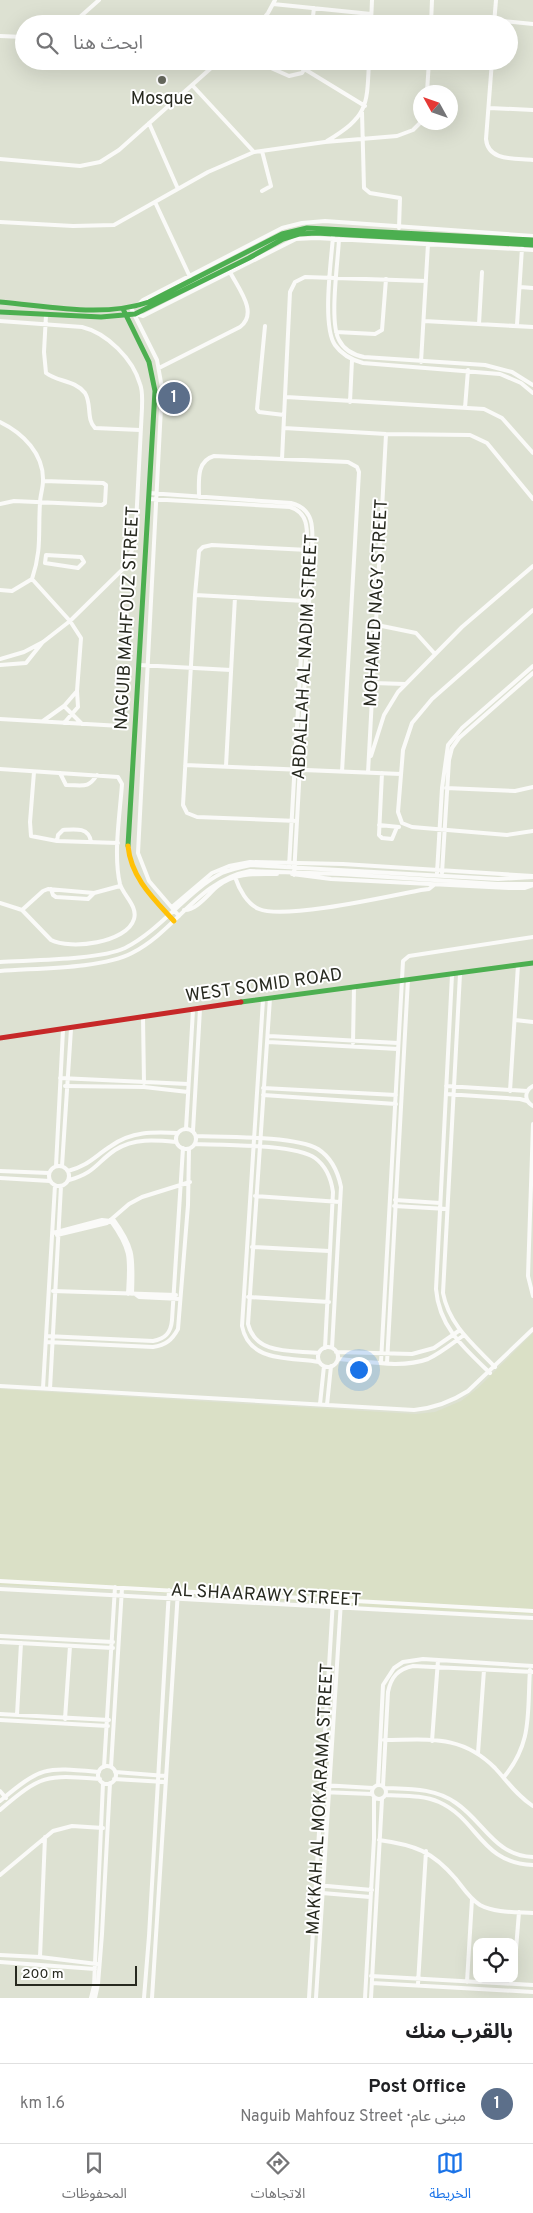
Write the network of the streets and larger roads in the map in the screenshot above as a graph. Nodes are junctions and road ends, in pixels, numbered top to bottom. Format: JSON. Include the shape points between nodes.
{"nodes":[{"id":1,"x":99,"y":0,"type":"edge"},
{"id":2,"x":372,"y":0,"type":"edge"},
{"id":3,"x":432,"y":0,"type":"edge"},
{"id":4,"x":496,"y":0,"type":"edge"},
{"id":5,"x":274,"y":2,"type":"edge"},
{"id":6,"x":314,"y":8,"type":"junction"},
{"id":7,"x":371,"y":14,"type":"joint"},
{"id":8,"x":82,"y":15,"type":"edge"},
{"id":9,"x":265,"y":15,"type":"edge"},
{"id":10,"x":313,"y":15,"type":"edge"},
{"id":11,"x":431,"y":15,"type":"edge"},
{"id":12,"x":495,"y":15,"type":"edge"},
{"id":13,"x":518,"y":23,"type":"edge"},
{"id":14,"x":533,"y":24,"type":"edge"},
{"id":15,"x":0,"y":36,"type":"edge"},
{"id":16,"x":15,"y":37,"type":"edge"},
{"id":17,"x":209,"y":70,"type":"edge"},
{"id":18,"x":277,"y":70,"type":"edge"},
{"id":19,"x":306,"y":70,"type":"joint"},
{"id":20,"x":368,"y":70,"type":"edge"},
{"id":21,"x":428,"y":70,"type":"edge"},
{"id":22,"x":491,"y":70,"type":"edge"},
{"id":23,"x":192,"y":85,"type":"junction"},
{"id":24,"x":427,"y":85,"type":"edge"},
{"id":25,"x":365,"y":106,"type":"junction"},
{"id":26,"x":489,"y":108,"type":"junction"},
{"id":27,"x":533,"y":110,"type":"edge"},
{"id":28,"x":362,"y":112,"type":"junction"},
{"id":29,"x":149,"y":123,"type":"junction"},
{"id":30,"x":413,"y":130,"type":"edge"},
{"id":31,"x":363,"y":140,"type":"junction"},
{"id":32,"x":325,"y":142,"type":"junction"},
{"id":33,"x":262,"y":151,"type":"junction"},
{"id":34,"x":254,"y":152,"type":"junction"},
{"id":35,"x":0,"y":159,"type":"edge"},
{"id":36,"x":533,"y":160,"type":"edge"},
{"id":37,"x":178,"y":189,"type":"junction"},
{"id":38,"x":262,"y":191,"type":"dead end"},
{"id":39,"x":155,"y":202,"type":"junction"},
{"id":40,"x":0,"y":222,"type":"edge"},
{"id":41,"x":334,"y":222,"type":"junction"},
{"id":42,"x":340,"y":223,"type":"junction"},
{"id":43,"x":303,"y":225,"type":"junction"},
{"id":44,"x":399,"y":228,"type":"junction"},
{"id":45,"x":372,"y":229,"type":"junction"},
{"id":46,"x":336,"y":235,"type":"junction"},
{"id":47,"x":533,"y":236,"type":"edge"},
{"id":48,"x":533,"y":240,"type":"edge"},
{"id":49,"x":523,"y":242,"type":"junction"},
{"id":50,"x":428,"y":244,"type":"junction"},
{"id":51,"x":533,"y":245,"type":"edge"},
{"id":52,"x":533,"y":250,"type":"edge"},
{"id":53,"x":230,"y":272,"type":"junction"},
{"id":54,"x":482,"y":272,"type":"dead end"},
{"id":55,"x":331,"y":277,"type":"junction"},
{"id":56,"x":337,"y":277,"type":"junction"},
{"id":57,"x":191,"y":278,"type":"junction"},
{"id":58,"x":386,"y":279,"type":"junction"},
{"id":59,"x":426,"y":281,"type":"junction"},
{"id":60,"x":520,"y":287,"type":"junction"},
{"id":61,"x":533,"y":288,"type":"edge"},
{"id":62,"x":0,"y":302,"type":"edge"},
{"id":63,"x":133,"y":308,"type":"junction"},
{"id":64,"x":123,"y":309,"type":"junction"},
{"id":65,"x":0,"y":312,"type":"edge"},
{"id":66,"x":135,"y":314,"type":"junction"},
{"id":67,"x":46,"y":315,"type":"junction"},
{"id":68,"x":127,"y":316,"type":"junction"},
{"id":69,"x":0,"y":321,"type":"edge"},
{"id":70,"x":424,"y":321,"type":"junction"},
{"id":71,"x":45,"y":324,"type":"junction"},
{"id":72,"x":479,"y":324,"type":"junction"},
{"id":73,"x":265,"y":326,"type":"dead end"},
{"id":74,"x":516,"y":326,"type":"junction"},
{"id":75,"x":533,"y":327,"type":"edge"},
{"id":76,"x":336,"y":332,"type":"junction"},
{"id":77,"x":352,"y":360,"type":"junction"},
{"id":78,"x":421,"y":361,"type":"junction"},
{"id":79,"x":421,"y":367,"type":"junction"},
{"id":80,"x":160,"y":368,"type":"junction"},
{"id":81,"x":468,"y":370,"type":"junction"},
{"id":82,"x":533,"y":385,"type":"edge"},
{"id":83,"x":533,"y":393,"type":"edge"},
{"id":84,"x":286,"y":397,"type":"junction"},
{"id":85,"x":350,"y":402,"type":"junction"},
{"id":86,"x":465,"y":408,"type":"junction"},
{"id":87,"x":284,"y":415,"type":"junction"},
{"id":88,"x":0,"y":422,"type":"edge"},
{"id":89,"x":284,"y":428,"type":"junction"},
{"id":90,"x":140,"y":430,"type":"junction"},
{"id":91,"x":386,"y":434,"type":"junction"},
{"id":92,"x":533,"y":452,"type":"edge"},
{"id":93,"x":282,"y":459,"type":"junction"},
{"id":94,"x":44,"y":481,"type":"junction"},
{"id":95,"x":156,"y":493,"type":"junction"},
{"id":96,"x":149,"y":496,"type":"junction"},
{"id":97,"x":199,"y":496,"type":"junction"},
{"id":98,"x":156,"y":499,"type":"junction"},
{"id":99,"x":533,"y":499,"type":"edge"},
{"id":100,"x":199,"y":502,"type":"junction"},
{"id":101,"x":40,"y":503,"type":"junction"},
{"id":102,"x":0,"y":504,"type":"edge"},
{"id":103,"x":307,"y":550,"type":"junction"},
{"id":104,"x":312,"y":550,"type":"junction"},
{"id":105,"x":39,"y":558,"type":"junction"},
{"id":106,"x":45,"y":559,"type":"junction"},
{"id":107,"x":533,"y":566,"type":"edge"},
{"id":108,"x":32,"y":579,"type":"junction"},
{"id":109,"x":0,"y":590,"type":"edge"},
{"id":110,"x":195,"y":595,"type":"junction"},
{"id":111,"x":235,"y":597,"type":"junction"},
{"id":112,"x":304,"y":601,"type":"junction"},
{"id":113,"x":309,"y":601,"type":"junction"},
{"id":114,"x":533,"y":610,"type":"edge"},
{"id":115,"x":70,"y":621,"type":"junction"},
{"id":116,"x":377,"y":624,"type":"junction"},
{"id":117,"x":43,"y":642,"type":"junction"},
{"id":118,"x":435,"y":654,"type":"junction"},
{"id":119,"x":1,"y":659,"type":"edge"},
{"id":120,"x":139,"y":664,"type":"junction"},
{"id":121,"x":2,"y":665,"type":"edge"},
{"id":122,"x":146,"y":665,"type":"junction"},
{"id":123,"x":533,"y":666,"type":"edge"},
{"id":124,"x":190,"y":668,"type":"junction"},
{"id":125,"x":231,"y":670,"type":"junction"},
{"id":126,"x":533,"y":672,"type":"edge"},
{"id":127,"x":373,"y":683,"type":"junction"},
{"id":128,"x":405,"y":684,"type":"junction"},
{"id":129,"x":77,"y":692,"type":"junction"},
{"id":130,"x":64,"y":706,"type":"junction"},
{"id":131,"x":57,"y":711,"type":"junction"},
{"id":132,"x":73,"y":714,"type":"junction"},
{"id":133,"x":0,"y":718,"type":"edge"},
{"id":134,"x":43,"y":721,"type":"junction"},
{"id":135,"x":65,"y":722,"type":"junction"},
{"id":136,"x":82,"y":724,"type":"junction"},
{"id":137,"x":121,"y":726,"type":"dead end"},
{"id":138,"x":369,"y":762,"type":"junction"},
{"id":139,"x":185,"y":765,"type":"junction"},
{"id":140,"x":226,"y":766,"type":"junction"},
{"id":141,"x":0,"y":769,"type":"edge"},
{"id":142,"x":294,"y":769,"type":"junction"},
{"id":143,"x":300,"y":770,"type":"junction"},
{"id":144,"x":34,"y":772,"type":"junction"},
{"id":145,"x":342,"y":772,"type":"junction"},
{"id":146,"x":60,"y":773,"type":"junction"},
{"id":147,"x":368,"y":773,"type":"junction"},
{"id":148,"x":382,"y":773,"type":"junction"},
{"id":149,"x":97,"y":774,"type":"junction"},
{"id":150,"x":401,"y":774,"type":"junction"},
{"id":151,"x":533,"y":787,"type":"edge"},
{"id":152,"x":442,"y":788,"type":"junction"},
{"id":153,"x":447,"y":788,"type":"junction"},
{"id":154,"x":292,"y":821,"type":"junction"},
{"id":155,"x":297,"y":821,"type":"junction"},
{"id":156,"x":402,"y":823,"type":"junction"},
{"id":157,"x":380,"y":825,"type":"junction"},
{"id":158,"x":397,"y":827,"type":"junction"},
{"id":159,"x":440,"y":829,"type":"junction"},
{"id":160,"x":445,"y":830,"type":"junction"},
{"id":161,"x":533,"y":831,"type":"edge"},
{"id":162,"x":57,"y":841,"type":"junction"},
{"id":163,"x":91,"y":842,"type":"junction"},
{"id":164,"x":118,"y":843,"type":"junction"},
{"id":165,"x":289,"y":869,"type":"junction"},
{"id":166,"x":295,"y":869,"type":"junction"},
{"id":167,"x":442,"y":873,"type":"junction"},
{"id":168,"x":533,"y":876,"type":"edge"},
{"id":169,"x":235,"y":877,"type":"junction"},
{"id":170,"x":436,"y":879,"type":"junction"},
{"id":171,"x":442,"y":883,"type":"junction"},
{"id":172,"x":533,"y":885,"type":"edge"},
{"id":173,"x":120,"y":886,"type":"junction"},
{"id":174,"x":51,"y":889,"type":"junction"},
{"id":175,"x":94,"y":893,"type":"junction"},
{"id":176,"x":0,"y":903,"type":"edge"},
{"id":177,"x":173,"y":909,"type":"junction"},
{"id":178,"x":22,"y":910,"type":"junction"},
{"id":179,"x":184,"y":910,"type":"junction"},
{"id":180,"x":169,"y":915,"type":"junction"},
{"id":181,"x":179,"y":916,"type":"junction"},
{"id":182,"x":174,"y":921,"type":"junction"},
{"id":183,"x":533,"y":937,"type":"edge"},
{"id":184,"x":0,"y":962,"type":"edge"},
{"id":185,"x":533,"y":963,"type":"edge"},
{"id":186,"x":518,"y":965,"type":"junction"},
{"id":187,"x":0,"y":971,"type":"edge"},
{"id":188,"x":460,"y":974,"type":"junction"},
{"id":189,"x":452,"y":975,"type":"junction"},
{"id":190,"x":405,"y":980,"type":"junction"},
{"id":191,"x":354,"y":987,"type":"junction"},
{"id":192,"x":270,"y":998,"type":"junction"},
{"id":193,"x":264,"y":1000,"type":"junction"},
{"id":194,"x":200,"y":1009,"type":"junction"},
{"id":195,"x":193,"y":1010,"type":"junction"},
{"id":196,"x":142,"y":1017,"type":"junction"},
{"id":197,"x":515,"y":1020,"type":"junction"},
{"id":198,"x":533,"y":1022,"type":"edge"},
{"id":199,"x":71,"y":1028,"type":"junction"},
{"id":200,"x":63,"y":1030,"type":"junction"},
{"id":201,"x":269,"y":1036,"type":"junction"},
{"id":202,"x":300,"y":1037,"type":"junction"},
{"id":203,"x":0,"y":1038,"type":"edge"},
{"id":204,"x":317,"y":1038,"type":"junction"},
{"id":205,"x":352,"y":1040,"type":"junction"},
{"id":206,"x":268,"y":1042,"type":"junction"},
{"id":207,"x":371,"y":1042,"type":"junction"},
{"id":208,"x":299,"y":1043,"type":"junction"},
{"id":209,"x":398,"y":1043,"type":"junction"},
{"id":210,"x":317,"y":1044,"type":"junction"},
{"id":211,"x":352,"y":1048,"type":"junction"},
{"id":212,"x":371,"y":1048,"type":"junction"},
{"id":213,"x":398,"y":1049,"type":"junction"},
{"id":214,"x":60,"y":1078,"type":"junction"},
{"id":215,"x":67,"y":1079,"type":"junction"},
{"id":216,"x":113,"y":1080,"type":"junction"},
{"id":217,"x":144,"y":1081,"type":"junction"},
{"id":218,"x":188,"y":1084,"type":"junction"},
{"id":219,"x":533,"y":1085,"type":"edge"},
{"id":220,"x":60,"y":1086,"type":"junction"},
{"id":221,"x":67,"y":1086,"type":"junction"},
{"id":222,"x":446,"y":1086,"type":"junction"},
{"id":223,"x":113,"y":1087,"type":"junction"},
{"id":224,"x":455,"y":1087,"type":"junction"},
{"id":225,"x":144,"y":1088,"type":"junction"},
{"id":226,"x":259,"y":1088,"type":"junction"},
{"id":227,"x":265,"y":1088,"type":"junction"},
{"id":228,"x":510,"y":1091,"type":"junction"},
{"id":229,"x":528,"y":1091,"type":"junction"},
{"id":230,"x":188,"y":1092,"type":"junction"},
{"id":231,"x":446,"y":1094,"type":"junction"},
{"id":232,"x":454,"y":1094,"type":"junction"},
{"id":233,"x":259,"y":1095,"type":"junction"},
{"id":234,"x":265,"y":1095,"type":"junction"},
{"id":235,"x":395,"y":1095,"type":"junction"},
{"id":236,"x":401,"y":1095,"type":"junction"},
{"id":237,"x":527,"y":1101,"type":"junction"},
{"id":238,"x":395,"y":1104,"type":"junction"},
{"id":239,"x":400,"y":1104,"type":"junction"},
{"id":240,"x":532,"y":1107,"type":"edge"},
{"id":241,"x":533,"y":1124,"type":"edge"},
{"id":242,"x":186,"y":1129,"type":"junction"},
{"id":243,"x":193,"y":1131,"type":"junction"},
{"id":244,"x":178,"y":1133,"type":"junction"},
{"id":245,"x":196,"y":1136,"type":"junction"},
{"id":246,"x":254,"y":1138,"type":"junction"},
{"id":247,"x":260,"y":1139,"type":"junction"},
{"id":248,"x":176,"y":1142,"type":"junction"},
{"id":249,"x":292,"y":1142,"type":"junction"},
{"id":250,"x":195,"y":1144,"type":"junction"},
{"id":251,"x":312,"y":1146,"type":"junction"},
{"id":252,"x":254,"y":1147,"type":"junction"},
{"id":253,"x":259,"y":1147,"type":"junction"},
{"id":254,"x":182,"y":1148,"type":"junction"},
{"id":255,"x":189,"y":1149,"type":"junction"},
{"id":256,"x":291,"y":1150,"type":"junction"},
{"id":257,"x":308,"y":1154,"type":"junction"},
{"id":258,"x":56,"y":1166,"type":"junction"},
{"id":259,"x":62,"y":1166,"type":"junction"},
{"id":260,"x":0,"y":1171,"type":"edge"},
{"id":261,"x":68,"y":1171,"type":"junction"},
{"id":262,"x":49,"y":1173,"type":"junction"},
{"id":263,"x":0,"y":1178,"type":"edge"},
{"id":264,"x":69,"y":1180,"type":"junction"},
{"id":265,"x":50,"y":1181,"type":"junction"},
{"id":266,"x":190,"y":1182,"type":"junction"},
{"id":267,"x":55,"y":1185,"type":"junction"},
{"id":268,"x":180,"y":1185,"type":"junction"},
{"id":269,"x":61,"y":1186,"type":"junction"},
{"id":270,"x":250,"y":1196,"type":"junction"},
{"id":271,"x":256,"y":1196,"type":"junction"},
{"id":272,"x":390,"y":1200,"type":"junction"},
{"id":273,"x":397,"y":1200,"type":"junction"},
{"id":274,"x":332,"y":1201,"type":"junction"},
{"id":275,"x":340,"y":1202,"type":"junction"},
{"id":276,"x":440,"y":1203,"type":"junction"},
{"id":277,"x":447,"y":1203,"type":"junction"},
{"id":278,"x":390,"y":1205,"type":"junction"},
{"id":279,"x":396,"y":1206,"type":"junction"},
{"id":280,"x":440,"y":1208,"type":"junction"},
{"id":281,"x":447,"y":1209,"type":"junction"},
{"id":282,"x":112,"y":1220,"type":"junction"},
{"id":283,"x":59,"y":1232,"type":"junction"},
{"id":284,"x":330,"y":1233,"type":"junction"},
{"id":285,"x":338,"y":1233,"type":"junction"},
{"id":286,"x":52,"y":1234,"type":"junction"},
{"id":287,"x":531,"y":1236,"type":"edge"},
{"id":288,"x":247,"y":1247,"type":"junction"},
{"id":289,"x":253,"y":1247,"type":"junction"},
{"id":290,"x":329,"y":1251,"type":"junction"},
{"id":291,"x":49,"y":1291,"type":"junction"},
{"id":292,"x":55,"y":1291,"type":"junction"},
{"id":293,"x":132,"y":1294,"type":"junction"},
{"id":294,"x":533,"y":1296,"type":"edge"},
{"id":295,"x":174,"y":1297,"type":"junction"},
{"id":296,"x":180,"y":1297,"type":"junction"},
{"id":297,"x":244,"y":1297,"type":"junction"},
{"id":298,"x":249,"y":1298,"type":"junction"},
{"id":299,"x":326,"y":1302,"type":"junction"},
{"id":300,"x":334,"y":1302,"type":"junction"},
{"id":301,"x":533,"y":1329,"type":"edge"},
{"id":302,"x":460,"y":1330,"type":"junction"},
{"id":303,"x":464,"y":1335,"type":"junction"},
{"id":304,"x":46,"y":1336,"type":"junction"},
{"id":305,"x":53,"y":1336,"type":"junction"},
{"id":306,"x":453,"y":1336,"type":"junction"},
{"id":307,"x":456,"y":1340,"type":"junction"},
{"id":308,"x":46,"y":1342,"type":"junction"},
{"id":309,"x":52,"y":1342,"type":"junction"},
{"id":310,"x":325,"y":1348,"type":"junction"},
{"id":311,"x":332,"y":1348,"type":"junction"},
{"id":312,"x":336,"y":1352,"type":"junction"},
{"id":313,"x":319,"y":1353,"type":"junction"},
{"id":314,"x":381,"y":1354,"type":"junction"},
{"id":315,"x":387,"y":1354,"type":"junction"},
{"id":316,"x":338,"y":1360,"type":"junction"},
{"id":317,"x":319,"y":1362,"type":"junction"},
{"id":318,"x":381,"y":1362,"type":"junction"},
{"id":319,"x":387,"y":1363,"type":"junction"},
{"id":320,"x":324,"y":1366,"type":"junction"},
{"id":321,"x":331,"y":1366,"type":"junction"},
{"id":322,"x":495,"y":1367,"type":"junction"},
{"id":323,"x":490,"y":1373,"type":"junction"},
{"id":324,"x":0,"y":1386,"type":"edge"},
{"id":325,"x":43,"y":1388,"type":"junction"},
{"id":326,"x":50,"y":1389,"type":"junction"},
{"id":327,"x":320,"y":1404,"type":"junction"},
{"id":328,"x":327,"y":1405,"type":"junction"},
{"id":329,"x":0,"y":1581,"type":"edge"},
{"id":330,"x":0,"y":1588,"type":"edge"},
{"id":331,"x":115,"y":1588,"type":"junction"},
{"id":332,"x":122,"y":1588,"type":"junction"},
{"id":333,"x":169,"y":1590,"type":"junction"},
{"id":334,"x":178,"y":1591,"type":"junction"},
{"id":335,"x":115,"y":1596,"type":"junction"},
{"id":336,"x":121,"y":1596,"type":"junction"},
{"id":337,"x":168,"y":1598,"type":"junction"},
{"id":338,"x":177,"y":1599,"type":"junction"},
{"id":339,"x":333,"y":1600,"type":"junction"},
{"id":340,"x":341,"y":1601,"type":"junction"},
{"id":341,"x":332,"y":1608,"type":"junction"},
{"id":342,"x":340,"y":1608,"type":"junction"},
{"id":343,"x":533,"y":1611,"type":"edge"},
{"id":344,"x":533,"y":1618,"type":"edge"},
{"id":345,"x":0,"y":1636,"type":"edge"},
{"id":346,"x":0,"y":1642,"type":"edge"},
{"id":347,"x":112,"y":1642,"type":"junction"},
{"id":348,"x":117,"y":1642,"type":"junction"},
{"id":349,"x":21,"y":1643,"type":"junction"},
{"id":350,"x":70,"y":1646,"type":"junction"},
{"id":351,"x":111,"y":1648,"type":"junction"},
{"id":352,"x":117,"y":1649,"type":"junction"},
{"id":353,"x":438,"y":1660,"type":"junction"},
{"id":354,"x":475,"y":1662,"type":"junction"},
{"id":355,"x":487,"y":1663,"type":"junction"},
{"id":356,"x":531,"y":1666,"type":"edge"},
{"id":357,"x":437,"y":1668,"type":"junction"},
{"id":358,"x":475,"y":1670,"type":"junction"},
{"id":359,"x":486,"y":1670,"type":"junction"},
{"id":360,"x":531,"y":1672,"type":"edge"},
{"id":361,"x":386,"y":1679,"type":"junction"},
{"id":362,"x":391,"y":1681,"type":"junction"},
{"id":363,"x":163,"y":1683,"type":"junction"},
{"id":364,"x":172,"y":1683,"type":"junction"},
{"id":365,"x":0,"y":1714,"type":"edge"},
{"id":366,"x":17,"y":1715,"type":"junction"},
{"id":367,"x":0,"y":1720,"type":"edge"},
{"id":368,"x":64,"y":1720,"type":"junction"},
{"id":369,"x":108,"y":1720,"type":"junction"},
{"id":370,"x":114,"y":1721,"type":"junction"},
{"id":371,"x":107,"y":1726,"type":"junction"},
{"id":372,"x":113,"y":1726,"type":"junction"},
{"id":373,"x":324,"y":1738,"type":"junction"},
{"id":374,"x":332,"y":1738,"type":"junction"},
{"id":375,"x":380,"y":1740,"type":"junction"},
{"id":376,"x":385,"y":1740,"type":"junction"},
{"id":377,"x":432,"y":1741,"type":"junction"},
{"id":378,"x":478,"y":1753,"type":"junction"},
{"id":379,"x":104,"y":1767,"type":"junction"},
{"id":380,"x":111,"y":1767,"type":"junction"},
{"id":381,"x":99,"y":1772,"type":"junction"},
{"id":382,"x":115,"y":1772,"type":"junction"},
{"id":383,"x":158,"y":1775,"type":"junction"},
{"id":384,"x":166,"y":1776,"type":"junction"},
{"id":385,"x":504,"y":1777,"type":"junction"},
{"id":386,"x":114,"y":1779,"type":"junction"},
{"id":387,"x":102,"y":1781,"type":"junction"},
{"id":388,"x":157,"y":1782,"type":"junction"},
{"id":389,"x":165,"y":1782,"type":"junction"},
{"id":390,"x":110,"y":1783,"type":"junction"},
{"id":391,"x":322,"y":1785,"type":"junction"},
{"id":392,"x":378,"y":1785,"type":"junction"},
{"id":393,"x":330,"y":1786,"type":"junction"},
{"id":394,"x":384,"y":1787,"type":"junction"},
{"id":395,"x":373,"y":1788,"type":"junction"},
{"id":396,"x":0,"y":1791,"type":"edge"},
{"id":397,"x":321,"y":1792,"type":"junction"},
{"id":398,"x":329,"y":1792,"type":"junction"},
{"id":399,"x":386,"y":1795,"type":"junction"},
{"id":400,"x":373,"y":1796,"type":"junction"},
{"id":401,"x":5,"y":1797,"type":"junction"},
{"id":402,"x":382,"y":1799,"type":"junction"},
{"id":403,"x":9,"y":1802,"type":"junction"},
{"id":404,"x":1,"y":1805,"type":"edge"},
{"id":405,"x":533,"y":1806,"type":"edge"},
{"id":406,"x":101,"y":1828,"type":"junction"},
{"id":407,"x":108,"y":1828,"type":"junction"},
{"id":408,"x":485,"y":1832,"type":"junction"},
{"id":409,"x":45,"y":1836,"type":"junction"},
{"id":410,"x":479,"y":1837,"type":"junction"},
{"id":411,"x":374,"y":1839,"type":"junction"},
{"id":412,"x":380,"y":1840,"type":"junction"},
{"id":413,"x":154,"y":1848,"type":"junction"},
{"id":414,"x":160,"y":1848,"type":"junction"},
{"id":415,"x":426,"y":1852,"type":"junction"},
{"id":416,"x":533,"y":1857,"type":"edge"},
{"id":417,"x":533,"y":1865,"type":"edge"},
{"id":418,"x":0,"y":1875,"type":"edge"},
{"id":419,"x":316,"y":1885,"type":"junction"},
{"id":420,"x":323,"y":1886,"type":"junction"},
{"id":421,"x":370,"y":1890,"type":"junction"},
{"id":422,"x":376,"y":1891,"type":"junction"},
{"id":423,"x":315,"y":1892,"type":"junction"},
{"id":424,"x":323,"y":1893,"type":"junction"},
{"id":425,"x":370,"y":1897,"type":"junction"},
{"id":426,"x":376,"y":1898,"type":"junction"},
{"id":427,"x":472,"y":1899,"type":"junction"},
{"id":428,"x":519,"y":1912,"type":"junction"},
{"id":429,"x":533,"y":1913,"type":"edge"},
{"id":430,"x":313,"y":1925,"type":"junction"},
{"id":431,"x":321,"y":1925,"type":"junction"},
{"id":432,"x":313,"y":1936,"type":"junction"},
{"id":433,"x":320,"y":1936,"type":"junction"},
{"id":434,"x":149,"y":1938,"type":"junction"},
{"id":435,"x":157,"y":1938,"type":"junction"},
{"id":436,"x":517,"y":1938,"type":"edge"},
{"id":437,"x":0,"y":1955,"type":"edge"},
{"id":438,"x":40,"y":1957,"type":"junction"},
{"id":439,"x":312,"y":1958,"type":"junction"},
{"id":440,"x":319,"y":1958,"type":"junction"},
{"id":441,"x":0,"y":1962,"type":"edge"},
{"id":442,"x":97,"y":1967,"type":"junction"},
{"id":443,"x":366,"y":1976,"type":"junction"},
{"id":444,"x":372,"y":1976,"type":"junction"},
{"id":445,"x":418,"y":1977,"type":"junction"},
{"id":446,"x":467,"y":1981,"type":"junction"},
{"id":447,"x":473,"y":1981,"type":"edge"},
{"id":448,"x":372,"y":1983,"type":"junction"},
{"id":449,"x":518,"y":1983,"type":"edge"},
{"id":450,"x":418,"y":1984,"type":"junction"},
{"id":451,"x":533,"y":1985,"type":"edge"},
{"id":452,"x":466,"y":1987,"type":"junction"},
{"id":453,"x":310,"y":1988,"type":"junction"},
{"id":454,"x":317,"y":1988,"type":"junction"},
{"id":455,"x":533,"y":1992,"type":"edge"},
{"id":456,"x":93,"y":1997,"type":"edge"},
{"id":457,"x":144,"y":1998,"type":"edge"},
{"id":458,"x":152,"y":1998,"type":"edge"},
{"id":459,"x":309,"y":1998,"type":"edge"},
{"id":460,"x":316,"y":1998,"type":"edge"},
{"id":461,"x":364,"y":1998,"type":"edge"},
{"id":462,"x":371,"y":1998,"type":"edge"}],
"edges":[{"from":1,"to":8,"type":"street"},
{"from":2,"to":7,"type":"street"},
{"from":3,"to":11,"type":"street"},
{"from":4,"to":12,"type":"street"},
{"from":5,"to":6,"type":"street"},
{"from":5,"to":9,"type":"street"},
{"from":6,"to":7,"type":"street"},
{"from":6,"to":10,"type":"street"},
{"from":13,"to":14,"type":"street"},
{"from":15,"to":16,"type":"street"},
{"from":17,"to":23,"type":"street"},
{"from":18,"to":19,"type":"street","via":[[291,76]]},
{"from":19,"to":25,"type":"street"},
{"from":20,"to":25,"type":"street"},
{"from":21,"to":24,"type":"street"},
{"from":22,"to":26,"type":"street"},
{"from":23,"to":29,"type":"street"},
{"from":23,"to":34,"type":"street"},
{"from":25,"to":28,"type":"street"},
{"from":26,"to":27,"type":"street"},
{"from":26,"to":36,"type":"street","via":[[486,139],[490,150],[500,157]]},
{"from":28,"to":31,"type":"street"},
{"from":28,"to":32,"type":"street","via":[[348,128]]},
{"from":29,"to":35,"type":"street","via":[[110,156],[90,165]]},
{"from":29,"to":37,"type":"street"},
{"from":30,"to":31,"type":"street","via":[[406,134]]},
{"from":31,"to":32,"type":"street"},
{"from":31,"to":44,"type":"street","via":[[364,188],[370,193],[400,198]]},
{"from":32,"to":33,"type":"street"},
{"from":33,"to":34,"type":"street"},
{"from":33,"to":38,"type":"street","via":[[271,186]]},
{"from":34,"to":37,"type":"street"},
{"from":37,"to":39,"type":"street"},
{"from":39,"to":40,"type":"street","via":[[121,222],[107,226]]},
{"from":39,"to":57,"type":"street"},
{"from":41,"to":42,"type":"street"},
{"from":41,"to":43,"type":"street"},
{"from":41,"to":46,"type":"street"},
{"from":42,"to":45,"type":"street"},
{"from":42,"to":46,"type":"street"},
{"from":43,"to":46,"type":"street"},
{"from":43,"to":57,"type":"street"},
{"from":44,"to":45,"type":"street"},
{"from":44,"to":49,"type":"street"},
{"from":45,"to":46,"type":"street"},
{"from":45,"to":49,"type":"street"},
{"from":46,"to":49,"type":"street"},
{"from":46,"to":50,"type":"street"},
{"from":46,"to":53,"type":"street","via":[[296,239]]},
{"from":46,"to":55,"type":"street"},
{"from":46,"to":56,"type":"street"},
{"from":46,"to":66,"type":"street","via":[[307,233],[283,239]]},
{"from":47,"to":49,"type":"street"},
{"from":48,"to":49,"type":"street"},
{"from":49,"to":50,"type":"street"},
{"from":49,"to":51,"type":"street"},
{"from":49,"to":52,"type":"street"},
{"from":49,"to":60,"type":"street"},
{"from":50,"to":59,"type":"street"},
{"from":53,"to":66,"type":"street","via":[[143,316]]},
{"from":53,"to":80,"type":"street","via":[[248,307],[246,321]]},
{"from":54,"to":72,"type":"street"},
{"from":55,"to":56,"type":"street"},
{"from":55,"to":77,"type":"street","via":[[330,336],[341,352]]},
{"from":55,"to":84,"type":"street","via":[[305,277],[292,286]]},
{"from":56,"to":58,"type":"street"},
{"from":56,"to":76,"type":"street"},
{"from":57,"to":63,"type":"street"},
{"from":58,"to":59,"type":"street"},
{"from":58,"to":76,"type":"street","via":[[382,330],[375,334]]},
{"from":59,"to":70,"type":"street"},
{"from":60,"to":61,"type":"street"},
{"from":60,"to":74,"type":"street"},
{"from":62,"to":64,"type":"street"},
{"from":63,"to":64,"type":"street"},
{"from":63,"to":66,"type":"street","name":"NAGUIB MAHFOUZ STREET"},
{"from":64,"to":68,"type":"street","name":"NAGUIB MAHFOUZ STREET"},
{"from":65,"to":67,"type":"street"},
{"from":66,"to":68,"type":"street"},
{"from":66,"to":80,"type":"street","name":"NAGUIB MAHFOUZ STREET"},
{"from":67,"to":68,"type":"street"},
{"from":67,"to":71,"type":"street"},
{"from":68,"to":96,"type":"street","name":"NAGUIB MAHFOUZ STREET","via":[[149,362],[154,381]]},
{"from":69,"to":71,"type":"street"},
{"from":70,"to":72,"type":"street"},
{"from":70,"to":78,"type":"street"},
{"from":71,"to":90,"type":"street","via":[[90,329],[118,349],[140,382]]},
{"from":71,"to":90,"type":"street","via":[[45,371],[48,375],[72,382],[84,393],[92,426]]},
{"from":72,"to":74,"type":"street"},
{"from":73,"to":87,"type":"street","via":[[257,409]]},
{"from":74,"to":75,"type":"street"},
{"from":76,"to":78,"type":"street","via":[[344,347],[357,355]]},
{"from":77,"to":79,"type":"street"},
{"from":77,"to":85,"type":"street"},
{"from":78,"to":79,"type":"street"},
{"from":78,"to":82,"type":"street","via":[[501,368],[524,377]]},
{"from":79,"to":81,"type":"street"},
{"from":80,"to":95,"type":"street","name":"NAGUIB MAHFOUZ STREET","via":[[162,400]]},
{"from":81,"to":83,"type":"street","via":[[500,374],[521,383]]},
{"from":81,"to":86,"type":"street"},
{"from":84,"to":85,"type":"street"},
{"from":84,"to":87,"type":"street"},
{"from":85,"to":86,"type":"street"},
{"from":86,"to":92,"type":"street","via":[[484,410],[502,418]]},
{"from":87,"to":89,"type":"street"},
{"from":88,"to":94,"type":"street","via":[[35,451]]},
{"from":89,"to":91,"type":"street"},
{"from":89,"to":93,"type":"street"},
{"from":90,"to":115,"type":"street","via":[[133,551],[118,576]]},
{"from":91,"to":99,"type":"street","via":[[470,435],[479,438],[487,443]]},
{"from":91,"to":116,"type":"street","name":"MOHAMED NAGY STREET"},
{"from":93,"to":97,"type":"street","via":[[208,458],[200,470]]},
{"from":93,"to":145,"type":"street","via":[[351,462],[359,472]]},
{"from":94,"to":101,"type":"street"},
{"from":94,"to":101,"type":"street","via":[[103,482],[106,485],[105,502],[102,505]]},
{"from":95,"to":96,"type":"street","name":"ABDALLAH AL NADIM STREET"},
{"from":95,"to":97,"type":"street","name":"ABDALLAH AL NADIM STREET"},
{"from":95,"to":98,"type":"street","name":"NAGUIB MAHFOUZ STREET"},
{"from":96,"to":98,"type":"street","name":"ABDALLAH AL NADIM STREET"},
{"from":96,"to":120,"type":"street","name":"NAGUIB MAHFOUZ STREET"},
{"from":97,"to":100,"type":"street"},
{"from":97,"to":104,"type":"street","name":"ABDALLAH AL NADIM STREET","via":[[298,505],[312,521]]},
{"from":98,"to":100,"type":"street","name":"ABDALLAH AL NADIM STREET"},
{"from":98,"to":122,"type":"street","name":"NAGUIB MAHFOUZ STREET"},
{"from":100,"to":103,"type":"street","name":"ABDALLAH AL NADIM STREET","via":[[296,509],[306,522]]},
{"from":101,"to":102,"type":"street","via":[[14,501]]},
{"from":101,"to":105,"type":"street"},
{"from":103,"to":104,"type":"street"},
{"from":103,"to":110,"type":"street","via":[[207,545],[198,555]]},
{"from":103,"to":112,"type":"street","name":"ABDALLAH AL NADIM STREET"},
{"from":104,"to":113,"type":"street","name":"ABDALLAH AL NADIM STREET"},
{"from":105,"to":106,"type":"street"},
{"from":105,"to":108,"type":"street"},
{"from":106,"to":106,"type":"street","via":[[45,563],[78,568],[84,562],[81,557],[46,555]]},
{"from":107,"to":118,"type":"street"},
{"from":108,"to":109,"type":"street","via":[[12,591]]},
{"from":108,"to":115,"type":"street"},
{"from":110,"to":111,"type":"street"},
{"from":110,"to":124,"type":"street"},
{"from":111,"to":112,"type":"street"},
{"from":111,"to":125,"type":"street"},
{"from":112,"to":113,"type":"street"},
{"from":112,"to":142,"type":"street","name":"ABDALLAH AL NADIM STREET"},
{"from":113,"to":143,"type":"street","name":"ABDALLAH AL NADIM STREET"},
{"from":114,"to":150,"type":"street","via":[[417,715],[406,738]]},
{"from":115,"to":117,"type":"street"},
{"from":115,"to":129,"type":"street","via":[[81,638]]},
{"from":116,"to":118,"type":"street","via":[[416,633]]},
{"from":116,"to":127,"type":"street","name":"MOHAMED NAGY STREET"},
{"from":117,"to":119,"type":"street"},
{"from":117,"to":121,"type":"street","via":[[26,663]]},
{"from":118,"to":128,"type":"street"},
{"from":119,"to":121,"type":"street"},
{"from":120,"to":122,"type":"street"},
{"from":120,"to":180,"type":"street","name":"NAGUIB MAHFOUZ STREET","via":[[129,854],[137,876]]},
{"from":122,"to":124,"type":"street"},
{"from":122,"to":177,"type":"street","name":"NAGUIB MAHFOUZ STREET","via":[[138,853],[150,881]]},
{"from":123,"to":152,"type":"street","via":[[451,739],[446,752]]},
{"from":124,"to":125,"type":"street"},
{"from":124,"to":139,"type":"street"},
{"from":125,"to":140,"type":"street"},
{"from":126,"to":153,"type":"street","via":[[455,742],[449,760]]},
{"from":127,"to":128,"type":"street"},
{"from":127,"to":138,"type":"street","name":"MOHAMED NAGY STREET"},
{"from":128,"to":138,"type":"street","via":[[384,715]]},
{"from":129,"to":130,"type":"street"},
{"from":129,"to":132,"type":"street","via":[[79,704]]},
{"from":130,"to":131,"type":"street"},
{"from":130,"to":132,"type":"street"},
{"from":131,"to":134,"type":"street"},
{"from":131,"to":135,"type":"street"},
{"from":132,"to":135,"type":"street"},
{"from":132,"to":136,"type":"street"},
{"from":133,"to":134,"type":"street"},
{"from":134,"to":135,"type":"street"},
{"from":135,"to":136,"type":"street"},
{"from":136,"to":137,"type":"street"},
{"from":138,"to":147,"type":"street","name":"MOHAMED NAGY STREET"},
{"from":139,"to":140,"type":"street"},
{"from":139,"to":154,"type":"street","via":[[183,805],[190,815]]},
{"from":140,"to":142,"type":"street"},
{"from":141,"to":144,"type":"street"},
{"from":142,"to":143,"type":"street"},
{"from":142,"to":154,"type":"street","name":"ABDALLAH AL NADIM STREET"},
{"from":143,"to":145,"type":"street"},
{"from":143,"to":155,"type":"street","name":"ABDALLAH AL NADIM STREET"},
{"from":144,"to":146,"type":"street"},
{"from":144,"to":162,"type":"street","via":[[30,835],[36,839]]},
{"from":145,"to":147,"type":"street"},
{"from":146,"to":149,"type":"street"},
{"from":146,"to":149,"type":"street","via":[[66,785],[87,786]]},
{"from":147,"to":148,"type":"street"},
{"from":148,"to":150,"type":"street"},
{"from":148,"to":157,"type":"street"},
{"from":149,"to":164,"type":"street","via":[[116,776],[122,784]]},
{"from":150,"to":156,"type":"street","via":[[398,812]]},
{"from":151,"to":153,"type":"street","via":[[515,791]]},
{"from":152,"to":153,"type":"street"},
{"from":152,"to":159,"type":"street"},
{"from":153,"to":160,"type":"street"},
{"from":154,"to":155,"type":"street"},
{"from":154,"to":165,"type":"street","name":"ABDALLAH AL NADIM STREET"},
{"from":155,"to":166,"type":"street","name":"ABDALLAH AL NADIM STREET"},
{"from":156,"to":158,"type":"street"},
{"from":156,"to":159,"type":"street"},
{"from":157,"to":158,"type":"street"},
{"from":157,"to":158,"type":"street","via":[[379,835],[382,838],[394,838]]},
{"from":159,"to":160,"type":"street"},
{"from":159,"to":170,"type":"street"},
{"from":160,"to":161,"type":"street","via":[[507,834]]},
{"from":160,"to":167,"type":"street"},
{"from":162,"to":163,"type":"street"},
{"from":162,"to":163,"type":"street","via":[[63,830],[84,830],[89,833]]},
{"from":163,"to":164,"type":"street"},
{"from":164,"to":173,"type":"street"},
{"from":165,"to":166,"type":"street"},
{"from":165,"to":166,"type":"street"},
{"from":165,"to":169,"type":"street"},
{"from":165,"to":177,"type":"street","via":[[251,865],[222,874]]},
{"from":165,"to":179,"type":"street","via":[[235,874],[211,886]]},
{"from":166,"to":170,"type":"street"},
{"from":166,"to":170,"type":"street"},
{"from":167,"to":168,"type":"street","via":[[498,879]]},
{"from":167,"to":170,"type":"street"},
{"from":167,"to":171,"type":"street"},
{"from":169,"to":170,"type":"street","via":[[238,887],[257,909],[278,913],[429,889]]},
{"from":169,"to":179,"type":"street","via":[[220,884],[192,909]]},
{"from":170,"to":171,"type":"street"},
{"from":171,"to":172,"type":"street"},
{"from":173,"to":175,"type":"street"},
{"from":173,"to":178,"type":"street","via":[[134,910],[134,920],[114,937],[99,942],[56,943]]},
{"from":174,"to":175,"type":"street"},
{"from":174,"to":175,"type":"street","via":[[54,896],[79,899],[88,899]]},
{"from":174,"to":178,"type":"street","via":[[43,891]]},
{"from":176,"to":178,"type":"street"},
{"from":177,"to":180,"type":"street"},
{"from":177,"to":181,"type":"street","name":"NAGUIB MAHFOUZ STREET"},
{"from":179,"to":181,"type":"street"},
{"from":180,"to":182,"type":"street","name":"NAGUIB MAHFOUZ STREET"},
{"from":180,"to":184,"type":"street","via":[[132,944],[111,952]]},
{"from":181,"to":182,"type":"street"},
{"from":182,"to":187,"type":"street","via":[[139,949],[119,958],[98,963]]},
{"from":183,"to":190,"type":"street","via":[[409,956],[403,960]]},
{"from":185,"to":186,"type":"street","name":"WEST SOMID ROAD"},
{"from":186,"to":188,"type":"street","name":"WEST SOMID ROAD"},
{"from":186,"to":197,"type":"street"},
{"from":188,"to":189,"type":"street","name":"WEST SOMID ROAD"},
{"from":188,"to":224,"type":"street"},
{"from":189,"to":190,"type":"street","name":"WEST SOMID ROAD"},
{"from":189,"to":222,"type":"street"},
{"from":190,"to":191,"type":"street","name":"WEST SOMID ROAD"},
{"from":190,"to":209,"type":"street"},
{"from":190,"to":236,"type":"street"},
{"from":191,"to":192,"type":"street","name":"WEST SOMID ROAD"},
{"from":191,"to":205,"type":"street"},
{"from":192,"to":193,"type":"street","name":"WEST SOMID ROAD"},
{"from":192,"to":201,"type":"street"},
{"from":193,"to":194,"type":"street","name":"WEST SOMID ROAD"},
{"from":193,"to":226,"type":"street"},
{"from":194,"to":195,"type":"street","name":"WEST SOMID ROAD"},
{"from":194,"to":243,"type":"street"},
{"from":195,"to":196,"type":"street","name":"WEST SOMID ROAD"},
{"from":195,"to":218,"type":"street"},
{"from":196,"to":199,"type":"street","name":"WEST SOMID ROAD"},
{"from":196,"to":217,"type":"street"},
{"from":197,"to":198,"type":"street"},
{"from":197,"to":228,"type":"street"},
{"from":199,"to":200,"type":"street","name":"WEST SOMID ROAD"},
{"from":199,"to":215,"type":"street"},
{"from":200,"to":203,"type":"street","name":"WEST SOMID ROAD"},
{"from":200,"to":214,"type":"street"},
{"from":201,"to":202,"type":"street"},
{"from":201,"to":206,"type":"street"},
{"from":202,"to":204,"type":"street"},
{"from":202,"to":208,"type":"street"},
{"from":204,"to":205,"type":"street"},
{"from":204,"to":210,"type":"street"},
{"from":205,"to":207,"type":"street"},
{"from":205,"to":211,"type":"street"},
{"from":206,"to":208,"type":"street"},
{"from":206,"to":227,"type":"street"},
{"from":207,"to":209,"type":"street"},
{"from":207,"to":212,"type":"street"},
{"from":208,"to":210,"type":"street"},
{"from":209,"to":213,"type":"street"},
{"from":210,"to":211,"type":"street"},
{"from":211,"to":212,"type":"street"},
{"from":212,"to":213,"type":"street"},
{"from":213,"to":235,"type":"street"},
{"from":214,"to":215,"type":"street"},
{"from":214,"to":220,"type":"street"},
{"from":215,"to":216,"type":"street"},
{"from":215,"to":221,"type":"street"},
{"from":216,"to":217,"type":"street"},
{"from":216,"to":223,"type":"street"},
{"from":217,"to":218,"type":"street"},
{"from":217,"to":225,"type":"street"},
{"from":218,"to":230,"type":"street"},
{"from":219,"to":229,"type":"street"},
{"from":220,"to":221,"type":"street"},
{"from":220,"to":258,"type":"street"},
{"from":221,"to":223,"type":"street"},
{"from":221,"to":259,"type":"street"},
{"from":222,"to":224,"type":"street"},
{"from":222,"to":231,"type":"street"},
{"from":223,"to":225,"type":"street"},
{"from":224,"to":228,"type":"street"},
{"from":224,"to":232,"type":"street"},
{"from":225,"to":230,"type":"street"},
{"from":226,"to":227,"type":"street"},
{"from":226,"to":233,"type":"street"},
{"from":227,"to":234,"type":"street"},
{"from":227,"to":235,"type":"street"},
{"from":228,"to":229,"type":"street"},
{"from":229,"to":237,"type":"street"},
{"from":230,"to":242,"type":"street"},
{"from":231,"to":232,"type":"street"},
{"from":231,"to":276,"type":"street"},
{"from":232,"to":237,"type":"street"},
{"from":232,"to":277,"type":"street"},
{"from":233,"to":234,"type":"street"},
{"from":233,"to":246,"type":"street"},
{"from":234,"to":238,"type":"street"},
{"from":234,"to":247,"type":"street"},
{"from":235,"to":236,"type":"street"},
{"from":235,"to":238,"type":"street"},
{"from":236,"to":239,"type":"street"},
{"from":237,"to":240,"type":"street"},
{"from":238,"to":239,"type":"street"},
{"from":238,"to":272,"type":"street"},
{"from":239,"to":273,"type":"street"},
{"from":241,"to":287,"type":"street"},
{"from":242,"to":243,"type":"street"},
{"from":242,"to":244,"type":"street"},
{"from":243,"to":245,"type":"street"},
{"from":244,"to":248,"type":"street"},
{"from":244,"to":261,"type":"street","via":[[147,1132],[128,1137],[110,1146],[92,1162]]},
{"from":245,"to":246,"type":"street"},
{"from":245,"to":250,"type":"street"},
{"from":246,"to":247,"type":"street"},
{"from":246,"to":252,"type":"street"},
{"from":247,"to":249,"type":"street"},
{"from":247,"to":253,"type":"street"},
{"from":248,"to":254,"type":"street"},
{"from":248,"to":264,"type":"street","via":[[147,1140],[130,1143],[115,1150],[91,1171]]},
{"from":249,"to":251,"type":"street"},
{"from":249,"to":256,"type":"street"},
{"from":250,"to":252,"type":"street"},
{"from":250,"to":255,"type":"street"},
{"from":251,"to":257,"type":"street"},
{"from":251,"to":275,"type":"street","via":[[326,1156],[336,1170]]},
{"from":252,"to":253,"type":"street"},
{"from":252,"to":270,"type":"street"},
{"from":253,"to":256,"type":"street"},
{"from":253,"to":271,"type":"street"},
{"from":254,"to":255,"type":"street"},
{"from":254,"to":268,"type":"street"},
{"from":255,"to":266,"type":"street"},
{"from":256,"to":257,"type":"street"},
{"from":257,"to":274,"type":"street","via":[[321,1163],[330,1176]]},
{"from":258,"to":259,"type":"street"},
{"from":258,"to":262,"type":"street"},
{"from":259,"to":261,"type":"street"},
{"from":260,"to":262,"type":"street"},
{"from":261,"to":264,"type":"street"},
{"from":262,"to":265,"type":"street"},
{"from":263,"to":265,"type":"street"},
{"from":264,"to":269,"type":"street"},
{"from":265,"to":267,"type":"street"},
{"from":266,"to":268,"type":"street"},
{"from":266,"to":296,"type":"street"},
{"from":267,"to":269,"type":"street"},
{"from":267,"to":286,"type":"street"},
{"from":268,"to":282,"type":"street","via":[[137,1199]]},
{"from":268,"to":295,"type":"street"},
{"from":269,"to":283,"type":"street"},
{"from":270,"to":271,"type":"street"},
{"from":270,"to":288,"type":"street"},
{"from":271,"to":274,"type":"street"},
{"from":271,"to":289,"type":"street"},
{"from":272,"to":273,"type":"street"},
{"from":272,"to":278,"type":"street"},
{"from":273,"to":276,"type":"street"},
{"from":273,"to":279,"type":"street"},
{"from":274,"to":275,"type":"street"},
{"from":274,"to":284,"type":"street"},
{"from":275,"to":285,"type":"street"},
{"from":276,"to":277,"type":"street"},
{"from":276,"to":280,"type":"street"},
{"from":277,"to":281,"type":"street"},
{"from":278,"to":279,"type":"street"},
{"from":278,"to":314,"type":"street"},
{"from":279,"to":280,"type":"street"},
{"from":279,"to":315,"type":"street"},
{"from":280,"to":281,"type":"street"},
{"from":280,"to":306,"type":"street","via":[[436,1289],[442,1317]]},
{"from":281,"to":302,"type":"street","via":[[443,1292],[449,1314]]},
{"from":282,"to":283,"type":"street"},
{"from":282,"to":293,"type":"street","via":[[129,1254]]},
{"from":283,"to":286,"type":"street"},
{"from":283,"to":292,"type":"street"},
{"from":284,"to":285,"type":"street"},
{"from":284,"to":290,"type":"street"},
{"from":285,"to":300,"type":"street"},
{"from":286,"to":291,"type":"street"},
{"from":287,"to":294,"type":"street","via":[[528,1276]]},
{"from":288,"to":289,"type":"street"},
{"from":288,"to":297,"type":"street"},
{"from":289,"to":290,"type":"street"},
{"from":289,"to":298,"type":"street"},
{"from":290,"to":299,"type":"street"},
{"from":291,"to":292,"type":"street"},
{"from":291,"to":304,"type":"street"},
{"from":292,"to":293,"type":"street"},
{"from":292,"to":305,"type":"street"},
{"from":293,"to":295,"type":"street"},
{"from":295,"to":296,"type":"street"},
{"from":295,"to":305,"type":"street","via":[[172,1327],[159,1340]]},
{"from":296,"to":309,"type":"street","via":[[178,1329],[161,1346]]},
{"from":297,"to":298,"type":"street"},
{"from":297,"to":317,"type":"street","via":[[243,1332],[254,1349],[271,1356]]},
{"from":298,"to":299,"type":"street"},
{"from":298,"to":313,"type":"street","via":[[248,1324],[258,1343],[273,1349]]},
{"from":299,"to":300,"type":"street"},
{"from":299,"to":310,"type":"street"},
{"from":300,"to":311,"type":"street"},
{"from":301,"to":322,"type":"street"},
{"from":302,"to":303,"type":"street"},
{"from":302,"to":306,"type":"street"},
{"from":303,"to":307,"type":"street"},
{"from":303,"to":322,"type":"street"},
{"from":304,"to":305,"type":"street"},
{"from":304,"to":308,"type":"street"},
{"from":305,"to":309,"type":"street"},
{"from":306,"to":307,"type":"street"},
{"from":306,"to":315,"type":"street","via":[[420,1353]]},
{"from":307,"to":319,"type":"street","via":[[421,1361]]},
{"from":307,"to":323,"type":"street"},
{"from":308,"to":309,"type":"street"},
{"from":308,"to":325,"type":"street"},
{"from":309,"to":326,"type":"street"},
{"from":310,"to":311,"type":"street"},
{"from":310,"to":313,"type":"street"},
{"from":311,"to":312,"type":"street"},
{"from":312,"to":314,"type":"street"},
{"from":312,"to":316,"type":"street"},
{"from":313,"to":317,"type":"street"},
{"from":314,"to":315,"type":"street"},
{"from":314,"to":318,"type":"street"},
{"from":315,"to":319,"type":"street"},
{"from":316,"to":318,"type":"street"},
{"from":316,"to":321,"type":"street"},
{"from":317,"to":320,"type":"street"},
{"from":318,"to":319,"type":"street"},
{"from":320,"to":321,"type":"street"},
{"from":320,"to":327,"type":"street"},
{"from":321,"to":328,"type":"street"},
{"from":322,"to":323,"type":"street"},
{"from":323,"to":328,"type":"street","via":[[457,1399],[430,1408]]},
{"from":324,"to":325,"type":"street"},
{"from":325,"to":326,"type":"street"},
{"from":326,"to":327,"type":"street"},
{"from":327,"to":328,"type":"street"},
{"from":329,"to":331,"type":"street","name":"AL SHAARAWY STREET"},
{"from":330,"to":335,"type":"street","name":"AL SHAARAWY STREET"},
{"from":331,"to":332,"type":"street","name":"AL SHAARAWY STREET"},
{"from":331,"to":335,"type":"street"},
{"from":332,"to":333,"type":"street","name":"AL SHAARAWY STREET"},
{"from":332,"to":336,"type":"street"},
{"from":333,"to":334,"type":"street","name":"AL SHAARAWY STREET"},
{"from":333,"to":337,"type":"street"},
{"from":334,"to":338,"type":"street"},
{"from":334,"to":339,"type":"street","name":"AL SHAARAWY STREET"},
{"from":335,"to":336,"type":"street","name":"AL SHAARAWY STREET"},
{"from":335,"to":347,"type":"street"},
{"from":336,"to":337,"type":"street","name":"AL SHAARAWY STREET"},
{"from":336,"to":348,"type":"street"},
{"from":337,"to":338,"type":"street","name":"AL SHAARAWY STREET"},
{"from":337,"to":363,"type":"street"},
{"from":338,"to":341,"type":"street","name":"AL SHAARAWY STREET"},
{"from":338,"to":364,"type":"street"},
{"from":339,"to":340,"type":"street","name":"AL SHAARAWY STREET"},
{"from":339,"to":341,"type":"street","name":"MAKKAH AL MOKARAMA STREET"},
{"from":340,"to":342,"type":"street","name":"MAKKAH AL MOKARAMA STREET"},
{"from":340,"to":343,"type":"street","name":"AL SHAARAWY STREET"},
{"from":341,"to":342,"type":"street","name":"AL SHAARAWY STREET"},
{"from":341,"to":373,"type":"street","name":"MAKKAH AL MOKARAMA STREET"},
{"from":342,"to":344,"type":"street","name":"AL SHAARAWY STREET"},
{"from":342,"to":374,"type":"street","name":"MAKKAH AL MOKARAMA STREET"},
{"from":345,"to":347,"type":"street"},
{"from":346,"to":349,"type":"street"},
{"from":347,"to":348,"type":"street"},
{"from":347,"to":351,"type":"street"},
{"from":348,"to":352,"type":"street"},
{"from":349,"to":350,"type":"street"},
{"from":349,"to":366,"type":"street"},
{"from":350,"to":351,"type":"street"},
{"from":350,"to":368,"type":"street"},
{"from":351,"to":352,"type":"street"},
{"from":351,"to":369,"type":"street"},
{"from":352,"to":370,"type":"street"},
{"from":353,"to":354,"type":"street"},
{"from":353,"to":357,"type":"street"},
{"from":353,"to":361,"type":"street","via":[[402,1662]]},
{"from":354,"to":355,"type":"street"},
{"from":354,"to":358,"type":"street"},
{"from":355,"to":356,"type":"street"},
{"from":355,"to":359,"type":"street"},
{"from":356,"to":360,"type":"street"},
{"from":357,"to":358,"type":"street"},
{"from":357,"to":362,"type":"street","via":[[405,1668]]},
{"from":357,"to":377,"type":"street"},
{"from":358,"to":359,"type":"street"},
{"from":359,"to":360,"type":"street"},
{"from":359,"to":378,"type":"street"},
{"from":360,"to":385,"type":"street","via":[[524,1745]]},
{"from":361,"to":362,"type":"street"},
{"from":361,"to":375,"type":"street","via":[[382,1692]]},
{"from":362,"to":376,"type":"street"},
{"from":363,"to":364,"type":"street"},
{"from":363,"to":383,"type":"street"},
{"from":364,"to":384,"type":"street"},
{"from":365,"to":366,"type":"street"},
{"from":366,"to":368,"type":"street"},
{"from":367,"to":368,"type":"street"},
{"from":368,"to":369,"type":"street"},
{"from":368,"to":371,"type":"street"},
{"from":369,"to":370,"type":"street"},
{"from":369,"to":371,"type":"street"},
{"from":370,"to":372,"type":"street"},
{"from":371,"to":372,"type":"street"},
{"from":371,"to":379,"type":"street"},
{"from":372,"to":380,"type":"street"},
{"from":373,"to":374,"type":"street"},
{"from":373,"to":391,"type":"street","name":"MAKKAH AL MOKARAMA STREET"},
{"from":374,"to":393,"type":"street","name":"MAKKAH AL MOKARAMA STREET"},
{"from":375,"to":376,"type":"street"},
{"from":375,"to":392,"type":"street"},
{"from":376,"to":377,"type":"street"},
{"from":376,"to":394,"type":"street"},
{"from":377,"to":378,"type":"street","via":[[457,1743]]},
{"from":378,"to":385,"type":"street"},
{"from":379,"to":380,"type":"street"},
{"from":379,"to":381,"type":"street"},
{"from":380,"to":382,"type":"street"},
{"from":381,"to":387,"type":"street"},
{"from":381,"to":401,"type":"street","via":[[60,1768],[42,1771],[26,1779]]},
{"from":382,"to":383,"type":"street"},
{"from":382,"to":386,"type":"street"},
{"from":383,"to":384,"type":"street"},
{"from":383,"to":388,"type":"street"},
{"from":384,"to":389,"type":"street"},
{"from":385,"to":405,"type":"street"},
{"from":386,"to":388,"type":"street"},
{"from":386,"to":390,"type":"street"},
{"from":387,"to":390,"type":"street"},
{"from":387,"to":403,"type":"street","via":[[51,1777],[33,1784]]},
{"from":387,"to":406,"type":"street"},
{"from":388,"to":389,"type":"street"},
{"from":388,"to":413,"type":"street"},
{"from":389,"to":414,"type":"street"},
{"from":390,"to":407,"type":"street"},
{"from":391,"to":393,"type":"street"},
{"from":391,"to":397,"type":"street","name":"MAKKAH AL MOKARAMA STREET"},
{"from":392,"to":394,"type":"street"},
{"from":392,"to":395,"type":"street"},
{"from":393,"to":395,"type":"street"},
{"from":393,"to":398,"type":"street","name":"MAKKAH AL MOKARAMA STREET"},
{"from":394,"to":399,"type":"street"},
{"from":394,"to":408,"type":"street","via":[[443,1795],[456,1803]]},
{"from":395,"to":400,"type":"street"},
{"from":396,"to":401,"type":"street"},
{"from":397,"to":398,"type":"street"},
{"from":397,"to":419,"type":"street","name":"MAKKAH AL MOKARAMA STREET"},
{"from":398,"to":400,"type":"street"},
{"from":398,"to":420,"type":"street","name":"MAKKAH AL MOKARAMA STREET"},
{"from":399,"to":402,"type":"street"},
{"from":399,"to":410,"type":"street","via":[[440,1802]]},
{"from":400,"to":402,"type":"street"},
{"from":400,"to":411,"type":"street"},
{"from":401,"to":403,"type":"street"},
{"from":401,"to":404,"type":"street"},
{"from":402,"to":412,"type":"street"},
{"from":403,"to":404,"type":"street"},
{"from":406,"to":407,"type":"street"},
{"from":406,"to":409,"type":"street","via":[[67,1826]]},
{"from":406,"to":442,"type":"street"},
{"from":407,"to":442,"type":"street"},
{"from":408,"to":410,"type":"street"},
{"from":408,"to":416,"type":"street","via":[[502,1848]]},
{"from":409,"to":418,"type":"street"},
{"from":409,"to":438,"type":"street"},
{"from":410,"to":417,"type":"street","via":[[496,1855],[510,1862]]},
{"from":411,"to":412,"type":"street"},
{"from":411,"to":421,"type":"street"},
{"from":412,"to":415,"type":"street","via":[[408,1844]]},
{"from":412,"to":422,"type":"street"},
{"from":413,"to":414,"type":"street"},
{"from":413,"to":434,"type":"street"},
{"from":414,"to":435,"type":"street"},
{"from":415,"to":427,"type":"street","via":[[446,1868]]},
{"from":415,"to":445,"type":"street"},
{"from":419,"to":420,"type":"street"},
{"from":419,"to":423,"type":"street","name":"MAKKAH AL MOKARAMA STREET"},
{"from":420,"to":421,"type":"street"},
{"from":420,"to":424,"type":"street","name":"MAKKAH AL MOKARAMA STREET"},
{"from":421,"to":422,"type":"street"},
{"from":421,"to":425,"type":"street"},
{"from":422,"to":426,"type":"street"},
{"from":423,"to":424,"type":"street"},
{"from":423,"to":430,"type":"street","name":"MAKKAH AL MOKARAMA STREET"},
{"from":424,"to":425,"type":"street"},
{"from":424,"to":431,"type":"street","name":"MAKKAH AL MOKARAMA STREET"},
{"from":425,"to":426,"type":"street"},
{"from":425,"to":443,"type":"street"},
{"from":426,"to":444,"type":"street"},
{"from":427,"to":428,"type":"street","via":[[489,1909]]},
{"from":427,"to":446,"type":"street"},
{"from":428,"to":429,"type":"street"},
{"from":428,"to":436,"type":"street"},
{"from":430,"to":431,"type":"street"},
{"from":430,"to":432,"type":"street","name":"MAKKAH AL MOKARAMA STREET"},
{"from":431,"to":433,"type":"street","name":"MAKKAH AL MOKARAMA STREET"},
{"from":432,"to":433,"type":"street"},
{"from":432,"to":439,"type":"street","name":"MAKKAH AL MOKARAMA STREET"},
{"from":433,"to":440,"type":"street","name":"MAKKAH AL MOKARAMA STREET"},
{"from":434,"to":435,"type":"street"},
{"from":434,"to":457,"type":"street"},
{"from":435,"to":458,"type":"street"},
{"from":437,"to":438,"type":"street"},
{"from":438,"to":442,"type":"street"},
{"from":439,"to":440,"type":"street"},
{"from":439,"to":453,"type":"street","name":"MAKKAH AL MOKARAMA STREET"},
{"from":440,"to":454,"type":"street","name":"MAKKAH AL MOKARAMA STREET"},
{"from":441,"to":442,"type":"street"},
{"from":442,"to":456,"type":"street"},
{"from":443,"to":444,"type":"street"},
{"from":443,"to":461,"type":"street"},
{"from":444,"to":445,"type":"street"},
{"from":444,"to":448,"type":"street"},
{"from":445,"to":446,"type":"street"},
{"from":445,"to":450,"type":"street"},
{"from":446,"to":447,"type":"street"},
{"from":446,"to":452,"type":"street"},
{"from":448,"to":450,"type":"street"},
{"from":448,"to":462,"type":"street"},
{"from":449,"to":451,"type":"street"},
{"from":450,"to":452,"type":"street"},
{"from":452,"to":455,"type":"street"},
{"from":453,"to":454,"type":"street"},
{"from":453,"to":459,"type":"street","name":"MAKKAH AL MOKARAMA STREET"},
{"from":454,"to":460,"type":"street","name":"MAKKAH AL MOKARAMA STREET"}]}
